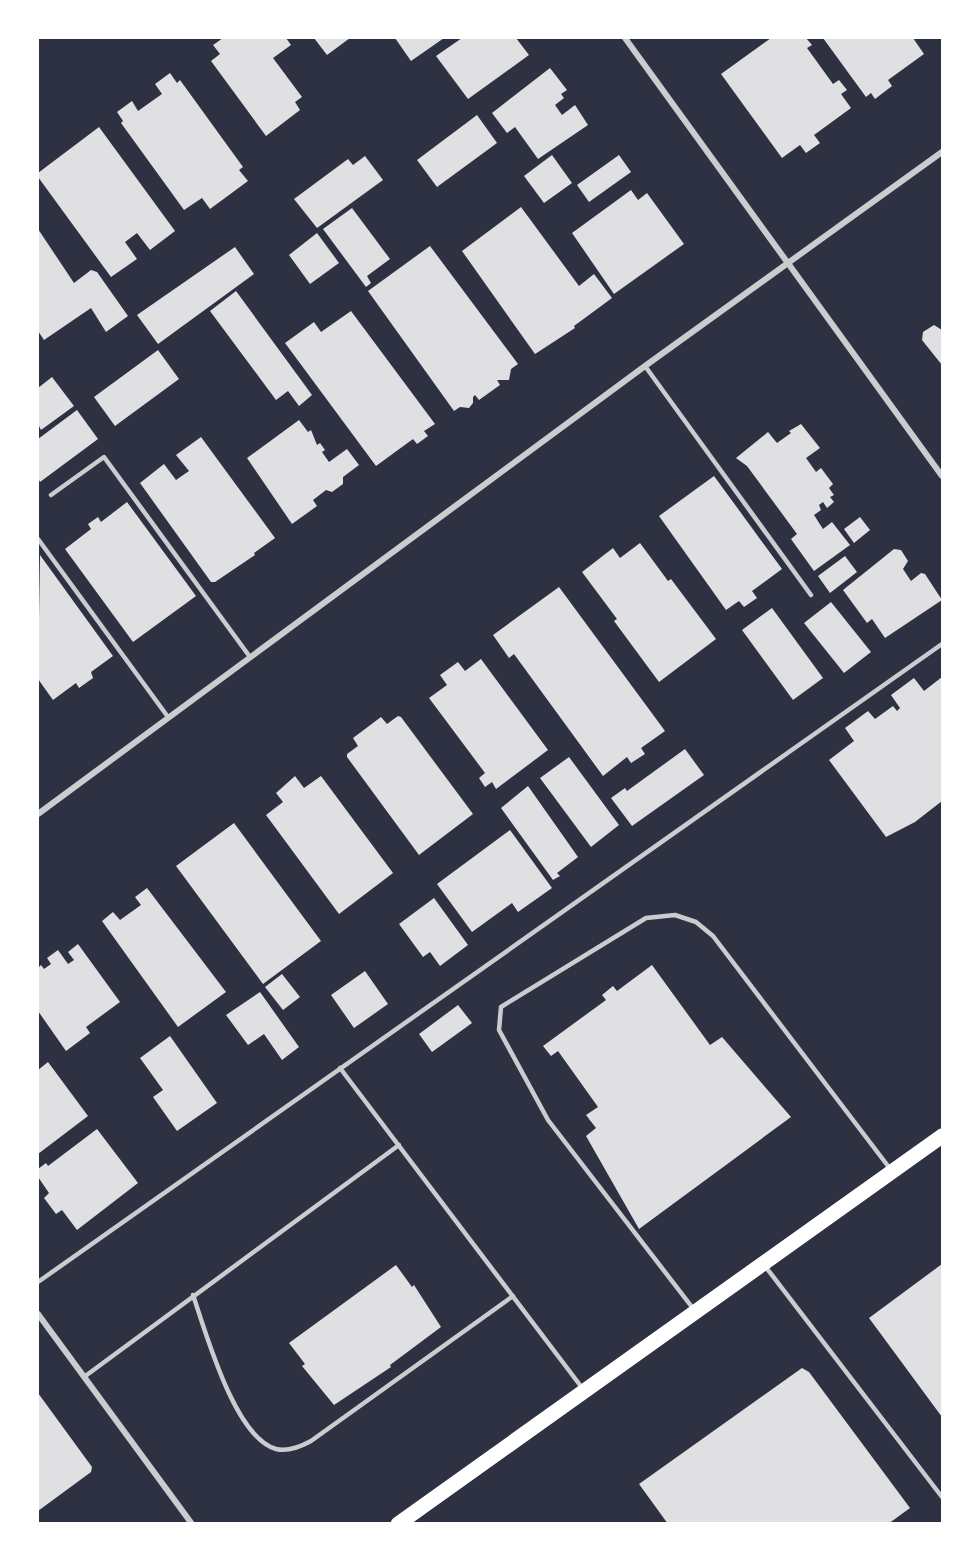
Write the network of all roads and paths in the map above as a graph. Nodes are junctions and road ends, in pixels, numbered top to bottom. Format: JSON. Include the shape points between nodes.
{"nodes":[{"id":1,"x":625,"y":38,"type":"edge"},
{"id":2,"x":942,"y":152,"type":"edge"},
{"id":3,"x":788,"y":262,"type":"junction"},
{"id":4,"x":645,"y":366,"type":"junction"},
{"id":5,"x":942,"y":476,"type":"edge"},
{"id":6,"x":51,"y":495,"type":"dead end"},
{"id":7,"x":38,"y":539,"type":"edge"},
{"id":8,"x":811,"y":595,"type":"dead end"},
{"id":9,"x":942,"y":644,"type":"edge"},
{"id":10,"x":250,"y":657,"type":"junction"},
{"id":11,"x":168,"y":717,"type":"junction"},
{"id":12,"x":38,"y":814,"type":"edge"},
{"id":13,"x":340,"y":1068,"type":"junction"},
{"id":14,"x":942,"y":1136,"type":"edge"},
{"id":15,"x":399,"y":1145,"type":"junction"},
{"id":16,"x":892,"y":1172,"type":"junction"},
{"id":17,"x":763,"y":1264,"type":"junction"},
{"id":18,"x":38,"y":1282,"type":"edge"},
{"id":19,"x":193,"y":1295,"type":"junction"},
{"id":20,"x":513,"y":1296,"type":"junction"},
{"id":21,"x":696,"y":1312,"type":"junction"},
{"id":22,"x":38,"y":1314,"type":"edge"},
{"id":23,"x":84,"y":1377,"type":"junction"},
{"id":24,"x":585,"y":1391,"type":"junction"},
{"id":25,"x":942,"y":1497,"type":"edge"},
{"id":26,"x":192,"y":1524,"type":"edge"},
{"id":27,"x":398,"y":1524,"type":"edge"}],
"edges":[{"from":1,"to":3,"type":"street"},
{"from":2,"to":3,"type":"street"},
{"from":3,"to":4,"type":"street"},
{"from":3,"to":5,"type":"street"},
{"from":4,"to":8,"type":"lane"},
{"from":4,"to":10,"type":"street"},
{"from":6,"to":10,"type":"lane","via":[[104,456]]},
{"from":7,"to":11,"type":"lane"},
{"from":9,"to":13,"type":"lane"},
{"from":10,"to":11,"type":"street"},
{"from":11,"to":12,"type":"street"},
{"from":13,"to":15,"type":"lane"},
{"from":13,"to":18,"type":"lane"},
{"from":14,"to":16,"type":"main road"},
{"from":15,"to":19,"type":"lane"},
{"from":15,"to":20,"type":"lane"},
{"from":16,"to":17,"type":"main road"},
{"from":16,"to":21,"type":"lane","via":[[713,936],[696,922],[675,915],[645,918],[501,1007],[499,1030],[548,1120]]},
{"from":17,"to":21,"type":"main road"},
{"from":17,"to":25,"type":"lane"},
{"from":19,"to":20,"type":"lane","via":[[240,1415],[259,1440],[283,1450],[311,1441]]},
{"from":19,"to":23,"type":"lane"},
{"from":20,"to":24,"type":"lane"},
{"from":21,"to":24,"type":"main road"},
{"from":22,"to":23,"type":"street"},
{"from":23,"to":26,"type":"street"},
{"from":24,"to":27,"type":"main road"}]}
